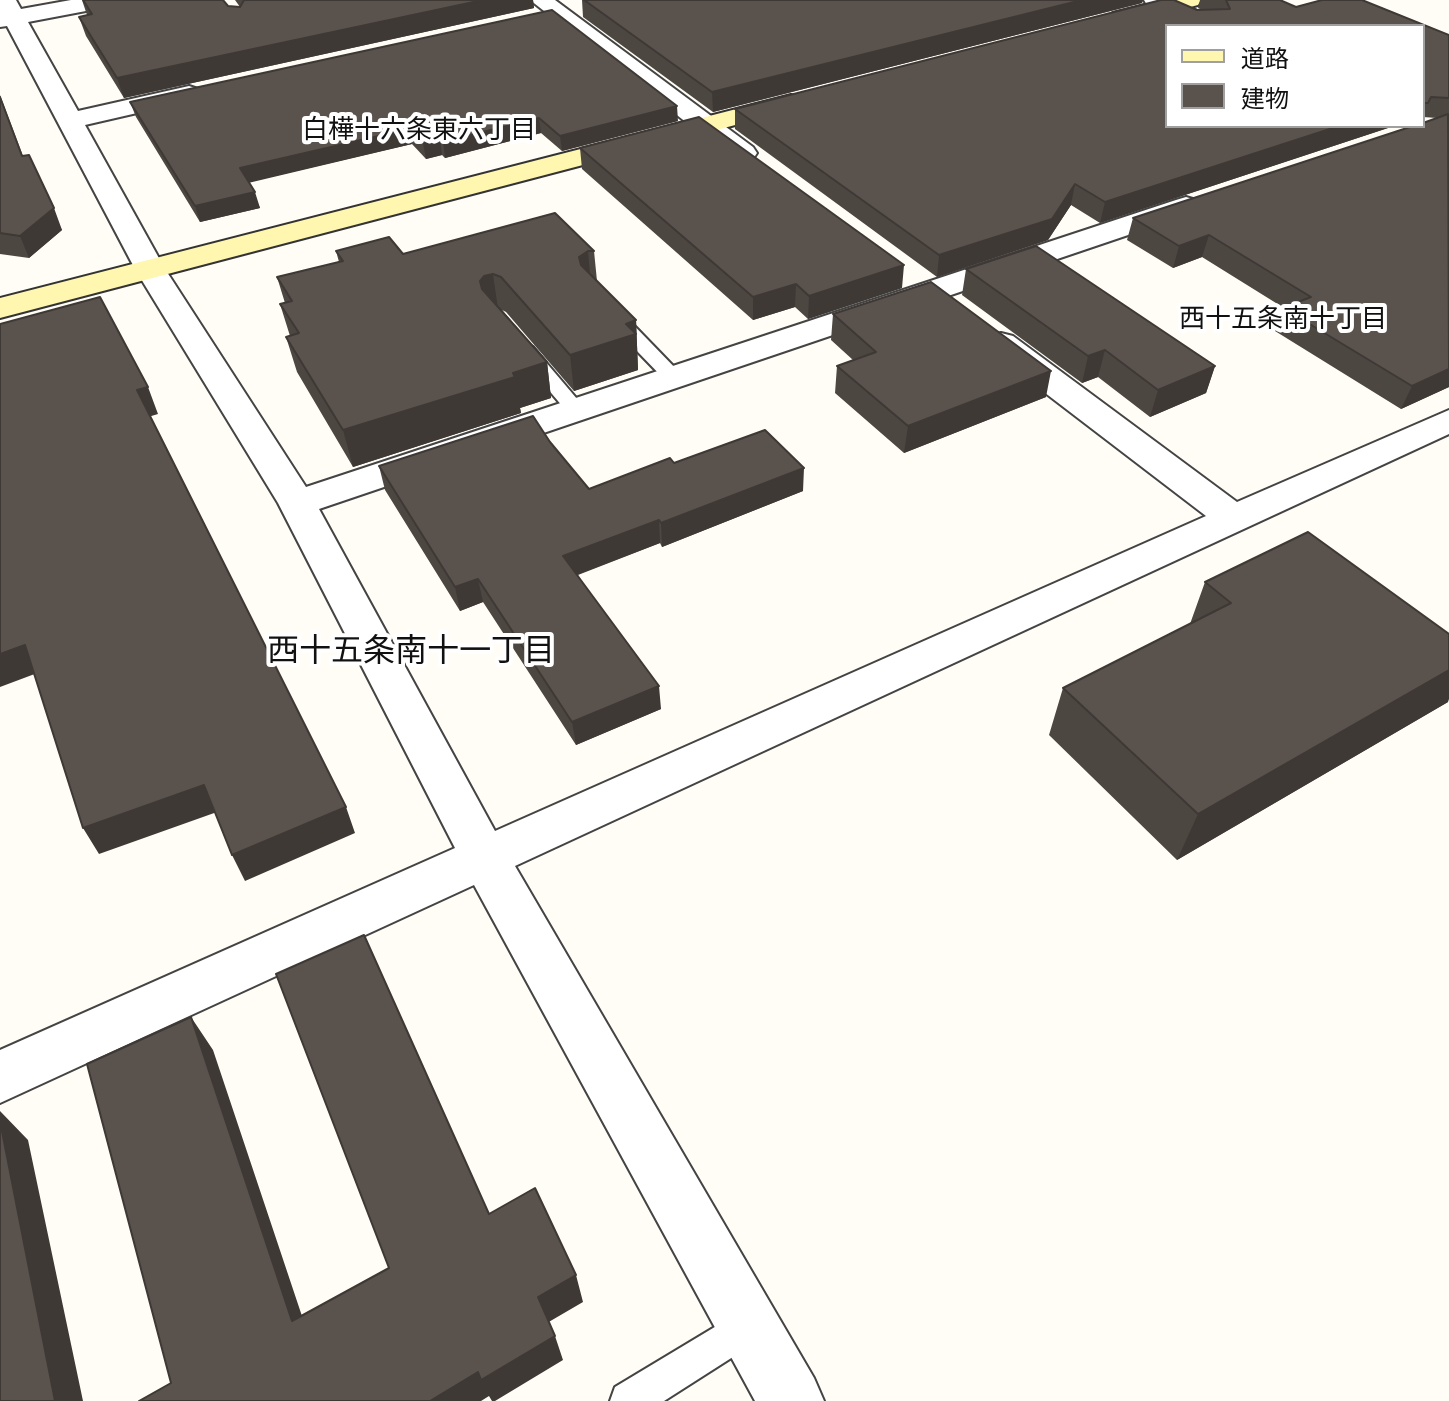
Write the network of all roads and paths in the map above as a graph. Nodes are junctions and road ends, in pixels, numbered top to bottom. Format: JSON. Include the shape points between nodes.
{"nodes":[{"id":1,"x":107,"y":0,"type":"edge"},
{"id":2,"x":1170,"y":2,"type":"edge"},
{"id":3,"x":587,"y":6,"type":"edge"},
{"id":4,"x":542,"y":11,"type":"edge"},
{"id":5,"x":7,"y":13,"type":"edge"},
{"id":6,"x":1208,"y":24,"type":"edge"},
{"id":7,"x":1090,"y":26,"type":"edge"},
{"id":8,"x":208,"y":90,"type":"edge"},
{"id":9,"x":812,"y":97,"type":"edge"},
{"id":10,"x":71,"y":120,"type":"junction"},
{"id":11,"x":704,"y":125,"type":"junction"},
{"id":12,"x":767,"y":171,"type":"edge"},
{"id":13,"x":1219,"y":196,"type":"edge"},
{"id":14,"x":150,"y":269,"type":"junction"},
{"id":15,"x":603,"y":304,"type":"edge"},
{"id":16,"x":0,"y":308,"type":"edge"},
{"id":17,"x":982,"y":329,"type":"edge"},
{"id":18,"x":517,"y":341,"type":"edge"},
{"id":19,"x":673,"y":377,"type":"junction"},
{"id":20,"x":576,"y":410,"type":"junction"},
{"id":21,"x":1449,"y":421,"type":"edge"},
{"id":22,"x":297,"y":503,"type":"junction"},
{"id":23,"x":1235,"y":519,"type":"junction"},
{"id":24,"x":484,"y":857,"type":"junction"},
{"id":25,"x":0,"y":1077,"type":"edge"},
{"id":26,"x":748,"y":1326,"type":"junction"},
{"id":27,"x":629,"y":1401,"type":"edge"},
{"id":28,"x":791,"y":1401,"type":"edge"}],
"edges":[{"from":1,"to":5,"type":"street"},
{"from":2,"to":6,"type":"street"},
{"from":2,"to":7,"type":"street"},
{"from":3,"to":4,"type":"street"},
{"from":4,"to":11,"type":"street"},
{"from":5,"to":10,"type":"street"},
{"from":8,"to":10,"type":"street"},
{"from":9,"to":11,"type":"street"},
{"from":10,"to":14,"type":"street"},
{"from":11,"to":12,"type":"street"},
{"from":11,"to":14,"type":"street"},
{"from":13,"to":19,"type":"street"},
{"from":14,"to":16,"type":"street"},
{"from":14,"to":22,"type":"street"},
{"from":15,"to":19,"type":"lane"},
{"from":17,"to":23,"type":"street"},
{"from":18,"to":20,"type":"lane"},
{"from":19,"to":20,"type":"street"},
{"from":20,"to":22,"type":"street"},
{"from":21,"to":23,"type":"street"},
{"from":22,"to":24,"type":"street"},
{"from":23,"to":24,"type":"street"},
{"from":24,"to":25,"type":"street"},
{"from":24,"to":26,"type":"street"},
{"from":26,"to":27,"type":"lane"},
{"from":26,"to":28,"type":"street"}]}
